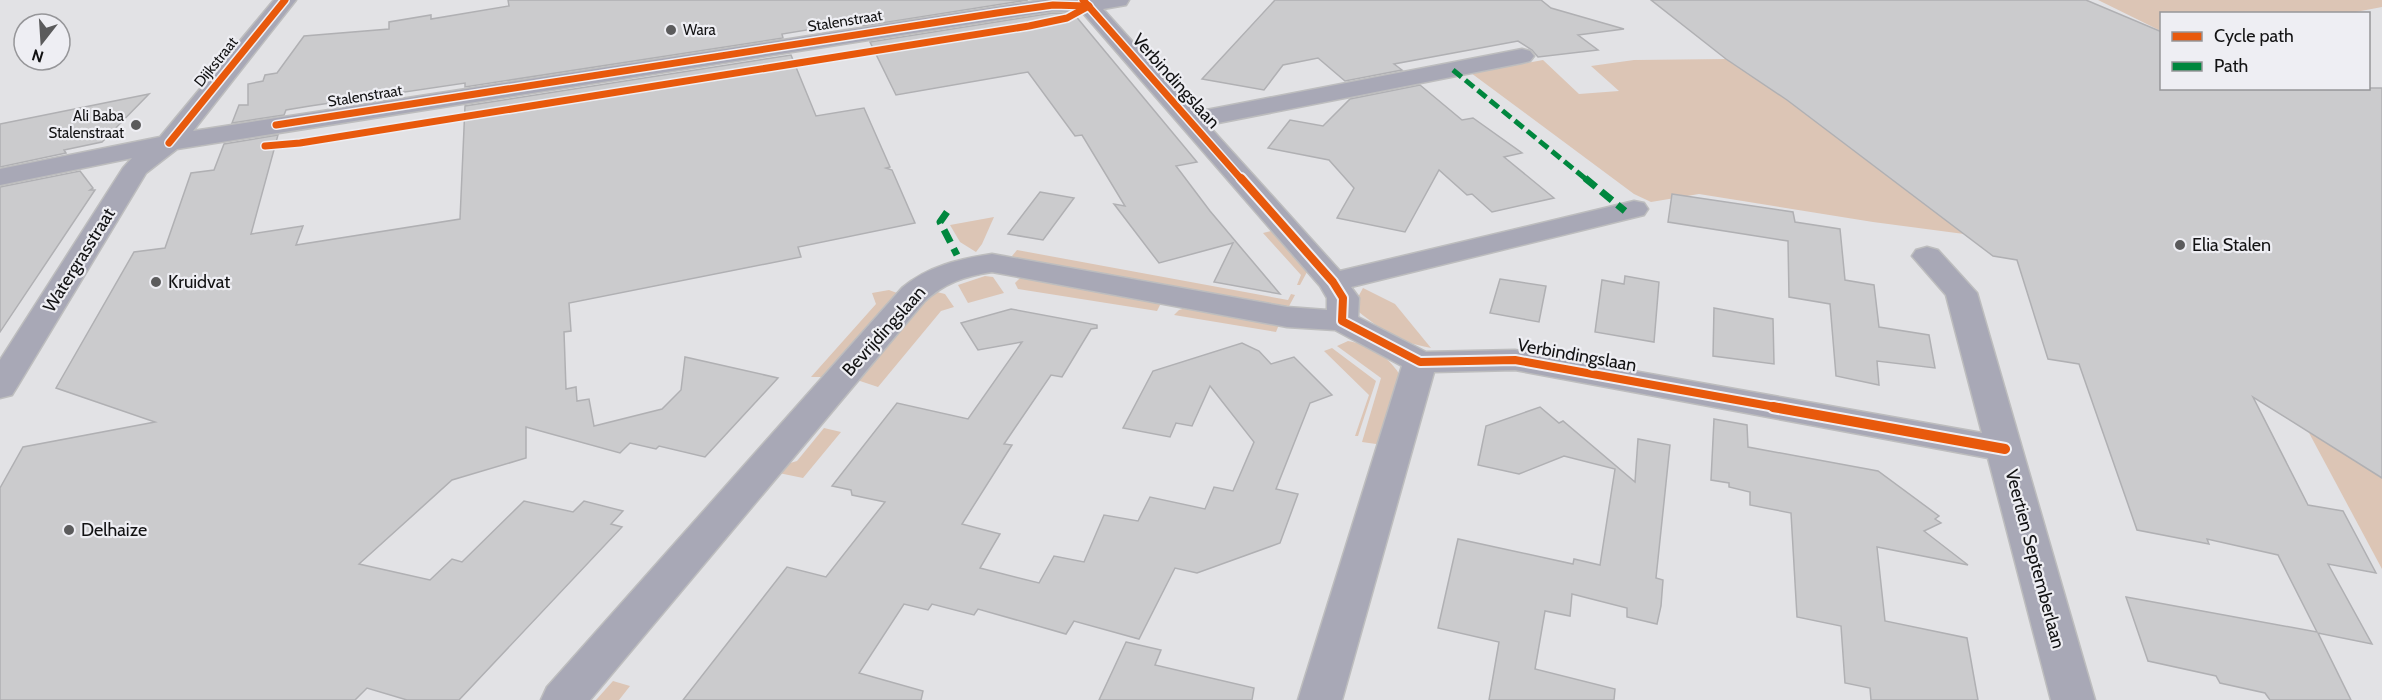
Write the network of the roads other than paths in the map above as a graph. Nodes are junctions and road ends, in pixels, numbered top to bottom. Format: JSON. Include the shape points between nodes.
{"nodes":[{"id":1,"x":285,"y":0,"type":"edge"},
{"id":2,"x":1118,"y":0,"type":"edge"},
{"id":3,"x":1086,"y":3,"type":"edge"},
{"id":4,"x":1522,"y":56,"type":"dead end"},
{"id":5,"x":1189,"y":121,"type":"junction"},
{"id":6,"x":303,"y":132,"type":"junction"},
{"id":7,"x":169,"y":142,"type":"junction"},
{"id":8,"x":136,"y":168,"type":"junction"},
{"id":9,"x":0,"y":177,"type":"edge"},
{"id":10,"x":0,"y":196,"type":"edge"},
{"id":11,"x":1634,"y":208,"type":"dead end"},
{"id":12,"x":1927,"y":256,"type":"dead end"},
{"id":13,"x":1333,"y":282,"type":"junction"},
{"id":14,"x":1342,"y":321,"type":"junction"},
{"id":15,"x":1420,"y":362,"type":"junction"},
{"id":16,"x":0,"y":387,"type":"edge"},
{"id":17,"x":2005,"y":449,"type":"junction"},
{"id":18,"x":563,"y":700,"type":"edge"},
{"id":19,"x":1320,"y":700,"type":"edge"},
{"id":20,"x":2073,"y":700,"type":"edge"}],
"edges":[{"from":1,"to":7,"type":"street","name":"Dijkstraat"},
{"from":2,"to":3,"type":"street","name":"Stalenstraat"},
{"from":3,"to":5,"type":"street","name":"Verbindingslaan"},
{"from":3,"to":6,"type":"street","name":"Stalenstraat","via":[[1067,18],[1023,18]]},
{"from":4,"to":5,"type":"street","name":"Verbindingslaan"},
{"from":5,"to":13,"type":"street","name":"Verbindingslaan"},
{"from":6,"to":7,"type":"street","name":"Stalenstraat"},
{"from":6,"to":8,"type":"street","name":"Stalenstraat","via":[[251,148]]},
{"from":7,"to":8,"type":"street","name":"Watergrasstraat"},
{"from":7,"to":9,"type":"street","name":"Stalenstraat"},
{"from":8,"to":10,"type":"street","name":"Stalenstraat"},
{"from":8,"to":16,"type":"street","name":"Watergrasstraat"},
{"from":11,"to":13,"type":"street"},
{"from":12,"to":17,"type":"street","name":"Veertien Septemberlaan","via":[[1961,293]]},
{"from":13,"to":14,"type":"street","name":"Verbindingslaan","via":[[1343,298]]},
{"from":14,"to":15,"type":"street","name":"Verbindingslaan"},
{"from":14,"to":18,"type":"street","name":"Bevrijdingslaan","via":[[1287,317],[992,263],[963,266],[934,278],[913,295]]},
{"from":15,"to":17,"type":"street","name":"Verbindingslaan","via":[[1515,360]]},
{"from":15,"to":19,"type":"street"},
{"from":17,"to":20,"type":"street","name":"Veertien Septemberlaan"}]}
